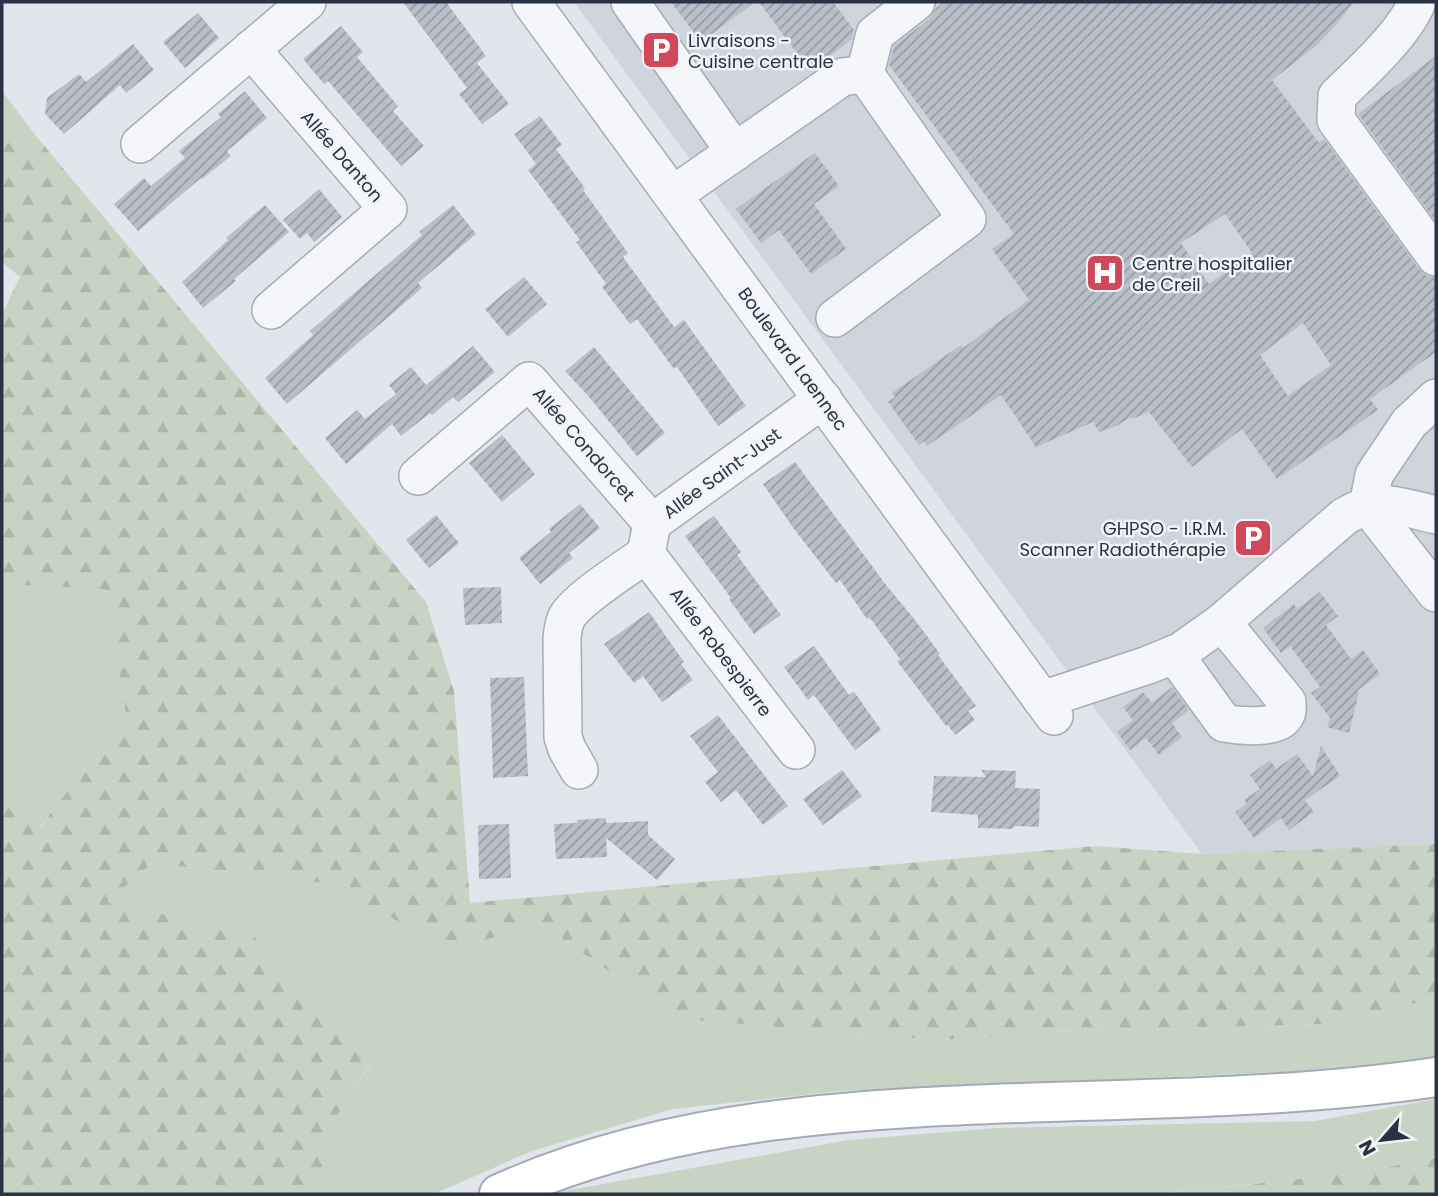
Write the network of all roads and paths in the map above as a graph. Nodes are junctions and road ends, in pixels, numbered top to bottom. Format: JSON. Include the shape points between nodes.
{"nodes":[{"id":1,"x":307,"y":2,"type":"edge"},
{"id":2,"x":531,"y":2,"type":"edge"},
{"id":3,"x":630,"y":2,"type":"edge"},
{"id":4,"x":916,"y":2,"type":"edge"},
{"id":5,"x":1418,"y":2,"type":"edge"},
{"id":6,"x":251,"y":49,"type":"junction"},
{"id":7,"x":864,"y":74,"type":"junction"},
{"id":8,"x":141,"y":144,"type":"dead end"},
{"id":9,"x":735,"y":152,"type":"junction"},
{"id":10,"x":673,"y":195,"type":"junction"},
{"id":11,"x":1436,"y":257,"type":"edge"},
{"id":12,"x":271,"y":310,"type":"dead end"},
{"id":13,"x":835,"y":318,"type":"dead end"},
{"id":14,"x":1436,"y":398,"type":"edge"},
{"id":15,"x":823,"y":399,"type":"junction"},
{"id":16,"x":418,"y":477,"type":"dead end"},
{"id":17,"x":1368,"y":506,"type":"junction"},
{"id":18,"x":1436,"y":515,"type":"edge"},
{"id":19,"x":649,"y":539,"type":"junction"},
{"id":20,"x":1436,"y":593,"type":"edge"},
{"id":21,"x":1222,"y":622,"type":"junction"},
{"id":22,"x":1174,"y":654,"type":"junction"},
{"id":23,"x":796,"y":750,"type":"dead end"},
{"id":24,"x":579,"y":770,"type":"dead end"},
{"id":25,"x":1436,"y":1077,"type":"edge"},
{"id":26,"x":499,"y":1194,"type":"edge"}],
"edges":[{"from":1,"to":6,"type":"street"},
{"from":2,"to":10,"type":"street","name":"Boulevard Laennec"},
{"from":3,"to":9,"type":"street"},
{"from":4,"to":7,"type":"street","via":[[875,34]]},
{"from":5,"to":11,"type":"street","via":[[1370,65],[1337,96],[1336,120]]},
{"from":6,"to":8,"type":"street"},
{"from":6,"to":12,"type":"street","name":"Allée Danton","via":[[388,209]]},
{"from":7,"to":9,"type":"street","via":[[842,77]]},
{"from":7,"to":13,"type":"street","via":[[967,219]]},
{"from":9,"to":10,"type":"street"},
{"from":10,"to":15,"type":"street","name":"Boulevard Laennec"},
{"from":14,"to":17,"type":"street","via":[[1409,423],[1374,475]]},
{"from":15,"to":19,"type":"street","name":"Allée Saint-Just"},
{"from":15,"to":22,"type":"street","name":"Boulevard Laennec","via":[[1048,708],[1085,687]]},
{"from":16,"to":19,"type":"street","name":"Allée Condorcet","via":[[529,381]]},
{"from":17,"to":18,"type":"street","via":[[1391,504]]},
{"from":17,"to":20,"type":"street"},
{"from":17,"to":21,"type":"street","via":[[1345,516]]},
{"from":19,"to":23,"type":"street","name":"Allée Robespierre"},
{"from":19,"to":24,"type":"street","name":"Allée Saint-Just","via":[[567,616],[563,627],[563,737]]},
{"from":21,"to":22,"type":"street"},
{"from":21,"to":22,"type":"street","via":[[1287,702],[1286,715],[1279,723],[1244,727],[1224,723]]},
{"from":25,"to":26,"type":"main road","via":[[1297,1092],[920,1106],[794,1118],[625,1150]]}]}
